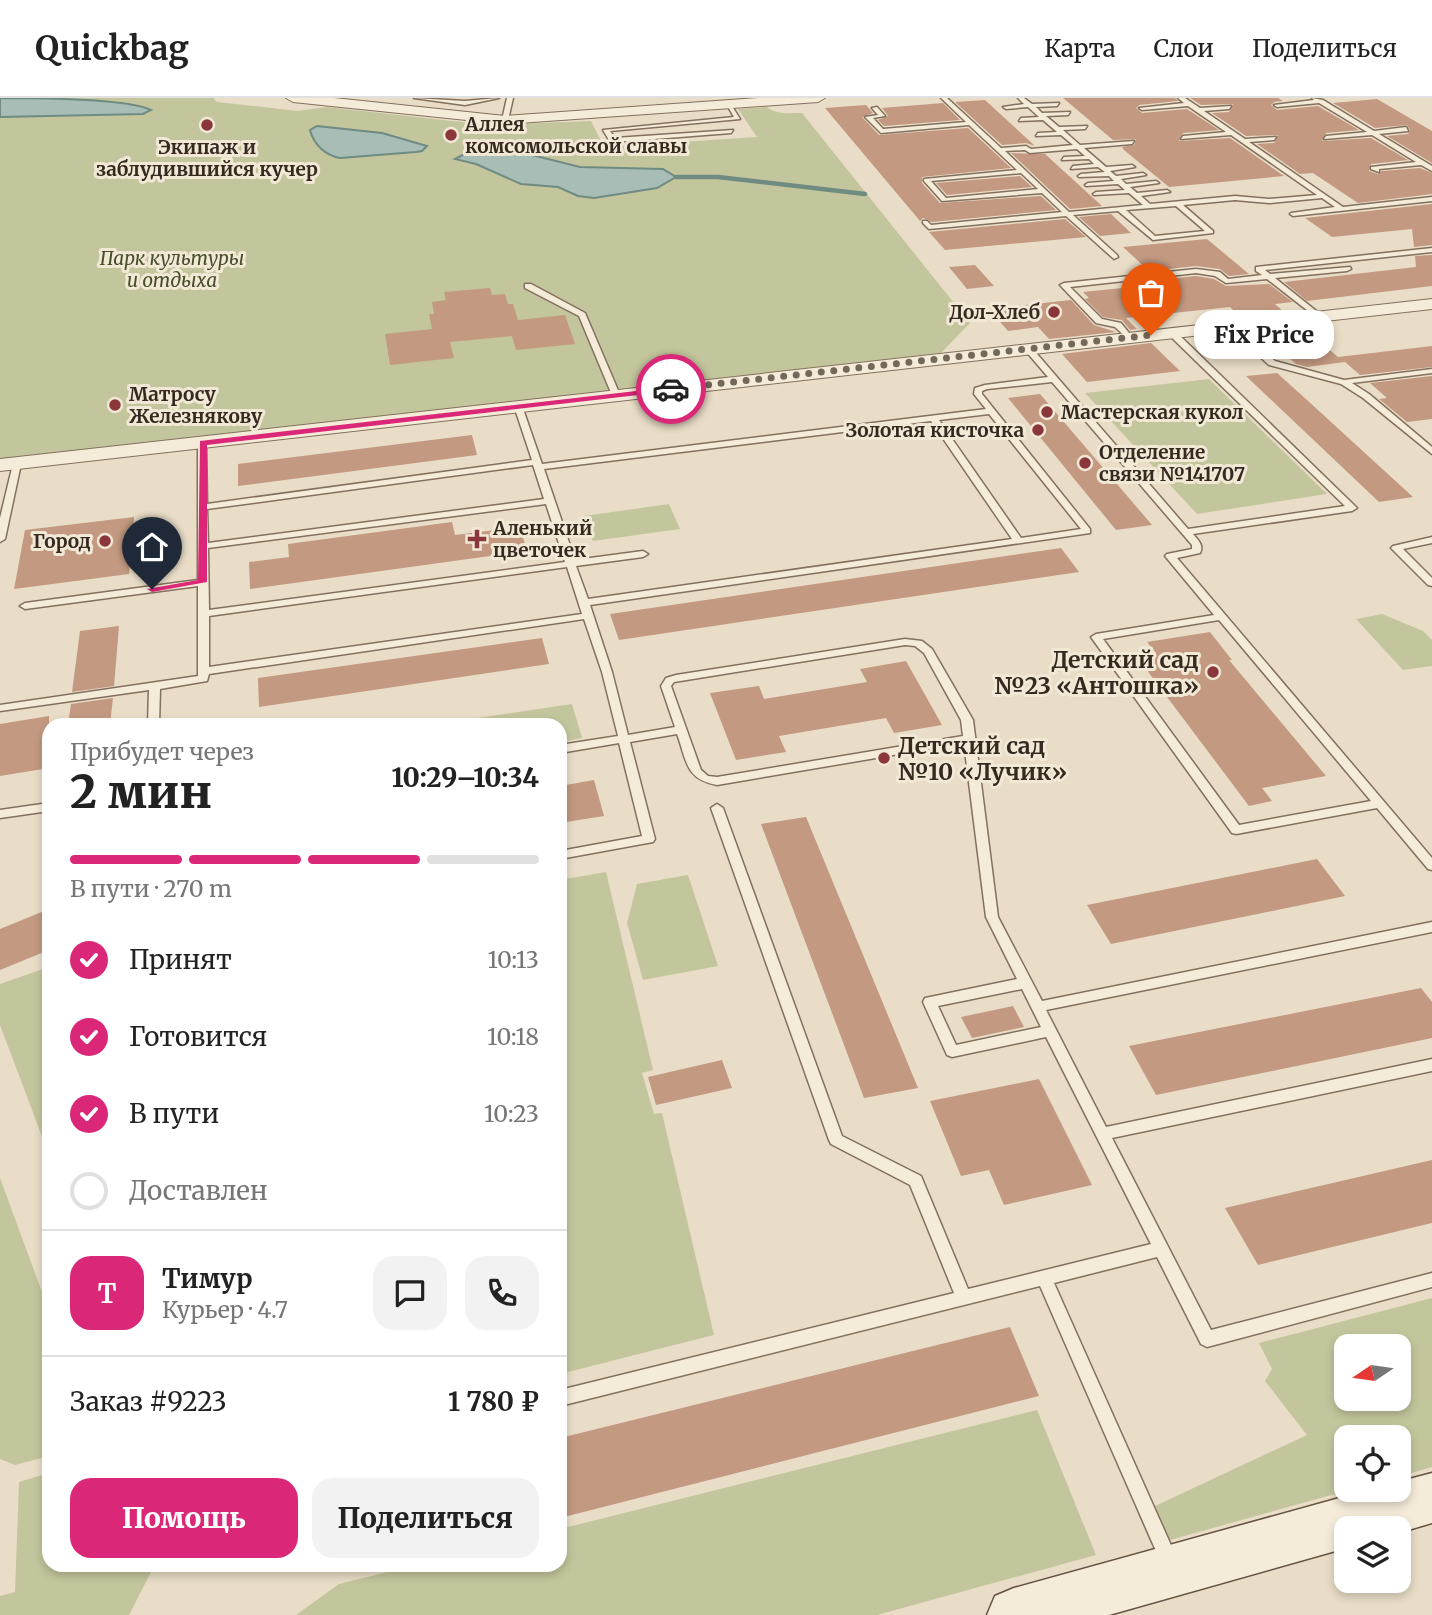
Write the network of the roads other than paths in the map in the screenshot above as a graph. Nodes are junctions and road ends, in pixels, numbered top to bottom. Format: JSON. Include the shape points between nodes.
{"nodes":[{"id":1,"x":293,"y":98,"type":"edge"},
{"id":2,"x":417,"y":98,"type":"edge"},
{"id":3,"x":496,"y":98,"type":"edge"},
{"id":4,"x":510,"y":98,"type":"edge"},
{"id":5,"x":818,"y":98,"type":"edge"},
{"id":6,"x":944,"y":98,"type":"edge"},
{"id":7,"x":1021,"y":98,"type":"edge"},
{"id":8,"x":1181,"y":98,"type":"edge"},
{"id":9,"x":1318,"y":99,"type":"edge"},
{"id":10,"x":1057,"y":104,"type":"dead end"},
{"id":11,"x":1189,"y":104,"type":"junction"},
{"id":12,"x":730,"y":105,"type":"junction"},
{"id":13,"x":1277,"y":105,"type":"dead end"},
{"id":14,"x":1006,"y":107,"type":"dead end"},
{"id":15,"x":1229,"y":107,"type":"dead end"},
{"id":16,"x":875,"y":108,"type":"dead end"},
{"id":17,"x":1142,"y":108,"type":"dead end"},
{"id":18,"x":1198,"y":110,"type":"junction"},
{"id":19,"x":1014,"y":113,"type":"dead end"},
{"id":20,"x":1068,"y":113,"type":"dead end"},
{"id":21,"x":1021,"y":120,"type":"dead end"},
{"id":22,"x":1076,"y":120,"type":"dead end"},
{"id":23,"x":505,"y":121,"type":"junction"},
{"id":24,"x":1049,"y":122,"type":"junction"},
{"id":25,"x":971,"y":123,"type":"junction"},
{"id":26,"x":1085,"y":127,"type":"dead end"},
{"id":27,"x":1031,"y":128,"type":"dead end"},
{"id":28,"x":1404,"y":128,"type":"dead end"},
{"id":29,"x":731,"y":131,"type":"dead end"},
{"id":30,"x":1233,"y":133,"type":"junction"},
{"id":31,"x":1373,"y":133,"type":"junction"},
{"id":32,"x":1038,"y":135,"type":"dead end"},
{"id":33,"x":1093,"y":135,"type":"dead end"},
{"id":34,"x":1183,"y":138,"type":"dead end"},
{"id":35,"x":1274,"y":138,"type":"dead end"},
{"id":36,"x":1326,"y":138,"type":"dead end"},
{"id":37,"x":1243,"y":141,"type":"junction"},
{"id":38,"x":1045,"y":142,"type":"dead end"},
{"id":39,"x":1132,"y":142,"type":"dead end"},
{"id":40,"x":1079,"y":147,"type":"junction"},
{"id":41,"x":999,"y":150,"type":"junction"},
{"id":42,"x":1115,"y":152,"type":"dead end"},
{"id":43,"x":1064,"y":159,"type":"dead end"},
{"id":44,"x":1122,"y":159,"type":"dead end"},
{"id":45,"x":1432,"y":162,"type":"edge"},
{"id":46,"x":1423,"y":163,"type":"junction"},
{"id":47,"x":1132,"y":167,"type":"dead end"},
{"id":48,"x":1073,"y":168,"type":"dead end"},
{"id":49,"x":1432,"y":169,"type":"edge"},
{"id":50,"x":1022,"y":171,"type":"junction"},
{"id":51,"x":1377,"y":171,"type":"dead end"},
{"id":52,"x":1143,"y":175,"type":"dead end"},
{"id":53,"x":1081,"y":176,"type":"dead end"},
{"id":54,"x":1113,"y":176,"type":"junction"},
{"id":55,"x":1156,"y":183,"type":"dead end"},
{"id":56,"x":1088,"y":185,"type":"dead end"},
{"id":57,"x":1043,"y":191,"type":"junction"},
{"id":58,"x":1167,"y":192,"type":"dead end"},
{"id":59,"x":1096,"y":194,"type":"dead end"},
{"id":60,"x":1322,"y":196,"type":"junction"},
{"id":61,"x":1432,"y":198,"type":"edge"},
{"id":62,"x":1106,"y":201,"type":"dead end"},
{"id":63,"x":1177,"y":204,"type":"junction"},
{"id":64,"x":1148,"y":206,"type":"junction"},
{"id":65,"x":1120,"y":209,"type":"junction"},
{"id":66,"x":1342,"y":209,"type":"junction"},
{"id":67,"x":1068,"y":214,"type":"junction"},
{"id":68,"x":1293,"y":214,"type":"dead end"},
{"id":69,"x":1044,"y":216,"type":"junction"},
{"id":70,"x":1021,"y":218,"type":"junction"},
{"id":71,"x":997,"y":220,"type":"junction"},
{"id":72,"x":926,"y":222,"type":"dead end"},
{"id":73,"x":974,"y":222,"type":"junction"},
{"id":74,"x":951,"y":225,"type":"junction"},
{"id":75,"x":935,"y":226,"type":"junction"},
{"id":76,"x":1056,"y":227,"type":"dead end"},
{"id":77,"x":1032,"y":229,"type":"dead end"},
{"id":78,"x":1009,"y":232,"type":"dead end"},
{"id":79,"x":984,"y":234,"type":"dead end"},
{"id":80,"x":961,"y":236,"type":"dead end"},
{"id":81,"x":945,"y":237,"type":"dead end"},
{"id":82,"x":1105,"y":249,"type":"junction"},
{"id":83,"x":1432,"y":250,"type":"edge"},
{"id":84,"x":1094,"y":253,"type":"dead end"},
{"id":85,"x":1114,"y":257,"type":"dead end"},
{"id":86,"x":1347,"y":269,"type":"dead end"},
{"id":87,"x":1269,"y":277,"type":"junction"},
{"id":88,"x":1226,"y":281,"type":"junction"},
{"id":89,"x":1209,"y":283,"type":"dead end"},
{"id":90,"x":528,"y":286,"type":"dead end"},
{"id":91,"x":1432,"y":304,"type":"edge"},
{"id":92,"x":1317,"y":316,"type":"junction"},
{"id":93,"x":1231,"y":326,"type":"junction"},
{"id":94,"x":1172,"y":333,"type":"junction"},
{"id":95,"x":1129,"y":338,"type":"junction"},
{"id":96,"x":1028,"y":349,"type":"junction"},
{"id":97,"x":1432,"y":371,"type":"edge"},
{"id":98,"x":1054,"y":379,"type":"junction"},
{"id":99,"x":1344,"y":382,"type":"junction"},
{"id":100,"x":616,"y":395,"type":"junction"},
{"id":101,"x":518,"y":406,"type":"junction"},
{"id":102,"x":991,"y":411,"type":"junction"},
{"id":103,"x":933,"y":418,"type":"junction"},
{"id":104,"x":202,"y":443,"type":"junction"},
{"id":105,"x":1432,"y":451,"type":"edge"},
{"id":106,"x":8,"y":465,"type":"edge"},
{"id":107,"x":537,"y":465,"type":"junction"},
{"id":108,"x":549,"y":501,"type":"junction"},
{"id":109,"x":202,"y":507,"type":"junction"},
{"id":110,"x":1186,"y":532,"type":"junction"},
{"id":111,"x":0,"y":540,"type":"edge"},
{"id":112,"x":1018,"y":540,"type":"junction"},
{"id":113,"x":1432,"y":540,"type":"edge"},
{"id":114,"x":202,"y":546,"type":"junction"},
{"id":115,"x":643,"y":554,"type":"dead end"},
{"id":116,"x":569,"y":564,"type":"junction"},
{"id":117,"x":203,"y":582,"type":"junction"},
{"id":118,"x":1432,"y":583,"type":"edge"},
{"id":119,"x":583,"y":603,"type":"junction"},
{"id":120,"x":25,"y":606,"type":"dead end"},
{"id":121,"x":203,"y":614,"type":"junction"},
{"id":122,"x":587,"y":616,"type":"junction"},
{"id":123,"x":1222,"y":617,"type":"junction"},
{"id":124,"x":204,"y":671,"type":"junction"},
{"id":125,"x":155,"y":686,"type":"junction"},
{"id":126,"x":0,"y":708,"type":"edge"},
{"id":127,"x":155,"y":718,"type":"edge"},
{"id":128,"x":681,"y":730,"type":"junction"},
{"id":129,"x":625,"y":738,"type":"junction"},
{"id":130,"x":969,"y":739,"type":"junction"},
{"id":131,"x":567,"y":748,"type":"edge"},
{"id":132,"x":1380,"y":804,"type":"junction"},
{"id":133,"x":42,"y":808,"type":"edge"},
{"id":134,"x":717,"y":808,"type":"dead end"},
{"id":135,"x":0,"y":814,"type":"edge"},
{"id":136,"x":567,"y":854,"type":"edge"},
{"id":137,"x":1432,"y":866,"type":"edge"},
{"id":138,"x":1432,"y":927,"type":"edge"},
{"id":139,"x":1025,"y":983,"type":"junction"},
{"id":140,"x":1037,"y":1007,"type":"junction"},
{"id":141,"x":1050,"y":1031,"type":"junction"},
{"id":142,"x":1432,"y":1065,"type":"edge"},
{"id":143,"x":1102,"y":1134,"type":"junction"},
{"id":144,"x":1160,"y":1249,"type":"junction"},
{"id":145,"x":1045,"y":1280,"type":"junction"},
{"id":146,"x":1432,"y":1280,"type":"edge"},
{"id":147,"x":964,"y":1298,"type":"junction"},
{"id":148,"x":567,"y":1396,"type":"edge"},
{"id":149,"x":1432,"y":1498,"type":"edge"},
{"id":150,"x":1173,"y":1571,"type":"junction"},
{"id":151,"x":1014,"y":1615,"type":"edge"}],
"edges":[{"from":1,"to":23,"type":"street"},
{"from":2,"to":3,"type":"lane","via":[[465,103]]},
{"from":4,"to":23,"type":"lane"},
{"from":5,"to":12,"type":"street"},
{"from":6,"to":25,"type":"lane"},
{"from":7,"to":24,"type":"lane"},
{"from":8,"to":11,"type":"lane"},
{"from":9,"to":13,"type":"lane"},
{"from":9,"to":31,"type":"lane"},
{"from":10,"to":24,"type":"lane"},
{"from":11,"to":17,"type":"lane"},
{"from":11,"to":18,"type":"lane"},
{"from":12,"to":23,"type":"street"},
{"from":12,"to":29,"type":"lane","via":[[738,118],[606,130],[615,140]]},
{"from":14,"to":24,"type":"lane"},
{"from":15,"to":18,"type":"lane"},
{"from":16,"to":25,"type":"lane","via":[[882,116],[868,117],[881,131]]},
{"from":18,"to":30,"type":"lane"},
{"from":19,"to":24,"type":"lane"},
{"from":20,"to":24,"type":"lane"},
{"from":21,"to":24,"type":"lane"},
{"from":22,"to":24,"type":"lane"},
{"from":24,"to":26,"type":"lane"},
{"from":24,"to":27,"type":"lane"},
{"from":24,"to":32,"type":"lane"},
{"from":24,"to":33,"type":"lane"},
{"from":24,"to":38,"type":"lane"},
{"from":24,"to":40,"type":"lane"},
{"from":25,"to":41,"type":"lane"},
{"from":28,"to":31,"type":"lane"},
{"from":30,"to":34,"type":"lane"},
{"from":30,"to":37,"type":"lane"},
{"from":31,"to":36,"type":"lane"},
{"from":31,"to":46,"type":"lane"},
{"from":35,"to":37,"type":"lane"},
{"from":37,"to":60,"type":"lane"},
{"from":39,"to":40,"type":"lane"},
{"from":40,"to":41,"type":"lane"},
{"from":40,"to":54,"type":"lane"},
{"from":41,"to":50,"type":"lane"},
{"from":42,"to":54,"type":"lane"},
{"from":43,"to":54,"type":"lane"},
{"from":44,"to":54,"type":"lane"},
{"from":45,"to":46,"type":"lane"},
{"from":46,"to":49,"type":"lane"},
{"from":46,"to":51,"type":"lane","via":[[1373,168]]},
{"from":47,"to":54,"type":"lane"},
{"from":48,"to":54,"type":"lane"},
{"from":50,"to":57,"type":"lane"},
{"from":50,"to":57,"type":"lane","via":[[926,180],[943,200]]},
{"from":52,"to":54,"type":"lane"},
{"from":53,"to":54,"type":"lane"},
{"from":54,"to":55,"type":"lane"},
{"from":54,"to":56,"type":"lane"},
{"from":54,"to":58,"type":"lane"},
{"from":54,"to":59,"type":"lane"},
{"from":54,"to":62,"type":"lane"},
{"from":54,"to":64,"type":"lane"},
{"from":57,"to":67,"type":"lane"},
{"from":60,"to":63,"type":"lane"},
{"from":60,"to":66,"type":"lane"},
{"from":61,"to":66,"type":"lane"},
{"from":63,"to":64,"type":"lane"},
{"from":63,"to":65,"type":"lane","via":[[1212,232],[1153,238]]},
{"from":64,"to":65,"type":"lane"},
{"from":65,"to":67,"type":"lane"},
{"from":66,"to":68,"type":"lane"},
{"from":67,"to":69,"type":"lane"},
{"from":67,"to":82,"type":"lane"},
{"from":69,"to":70,"type":"lane"},
{"from":69,"to":76,"type":"lane"},
{"from":70,"to":71,"type":"lane"},
{"from":70,"to":77,"type":"lane"},
{"from":71,"to":73,"type":"lane"},
{"from":71,"to":78,"type":"lane"},
{"from":72,"to":75,"type":"lane"},
{"from":73,"to":74,"type":"lane"},
{"from":73,"to":79,"type":"lane"},
{"from":74,"to":75,"type":"lane"},
{"from":74,"to":80,"type":"lane"},
{"from":75,"to":81,"type":"lane"},
{"from":82,"to":84,"type":"lane"},
{"from":82,"to":85,"type":"lane"},
{"from":83,"to":87,"type":"lane","via":[[1259,269]]},
{"from":86,"to":87,"type":"lane"},
{"from":87,"to":88,"type":"lane"},
{"from":87,"to":92,"type":"lane"},
{"from":88,"to":89,"type":"lane"},
{"from":88,"to":95,"type":"lane","via":[[1217,274],[1196,271],[1064,285],[1099,321],[1118,325]]},
{"from":90,"to":100,"type":"lane","via":[[582,315]]},
{"from":91,"to":92,"type":"street"},
{"from":92,"to":93,"type":"street"},
{"from":93,"to":94,"type":"street"},
{"from":93,"to":99,"type":"lane","via":[[1272,363]]},
{"from":94,"to":95,"type":"street"},
{"from":94,"to":110,"type":"lane","via":[[1352,508]]},
{"from":95,"to":96,"type":"street"},
{"from":96,"to":98,"type":"lane"},
{"from":96,"to":100,"type":"street"},
{"from":97,"to":99,"type":"lane"},
{"from":98,"to":102,"type":"lane","via":[[978,390]]},
{"from":98,"to":110,"type":"lane"},
{"from":99,"to":105,"type":"lane"},
{"from":100,"to":101,"type":"street"},
{"from":101,"to":104,"type":"street"},
{"from":101,"to":107,"type":"lane"},
{"from":102,"to":103,"type":"lane"},
{"from":102,"to":112,"type":"lane","via":[[1087,531]]},
{"from":103,"to":107,"type":"lane"},
{"from":103,"to":112,"type":"lane"},
{"from":104,"to":106,"type":"street"},
{"from":104,"to":109,"type":"lane"},
{"from":106,"to":111,"type":"lane"},
{"from":107,"to":108,"type":"lane"},
{"from":107,"to":109,"type":"lane"},
{"from":108,"to":114,"type":"lane"},
{"from":108,"to":116,"type":"lane"},
{"from":109,"to":114,"type":"lane"},
{"from":110,"to":123,"type":"lane","via":[[1197,551],[1170,556]]},
{"from":112,"to":119,"type":"lane"},
{"from":113,"to":118,"type":"lane","via":[[1396,548]]},
{"from":114,"to":117,"type":"lane"},
{"from":115,"to":116,"type":"lane"},
{"from":116,"to":119,"type":"lane"},
{"from":116,"to":121,"type":"lane"},
{"from":117,"to":120,"type":"lane"},
{"from":117,"to":121,"type":"lane"},
{"from":119,"to":122,"type":"lane"},
{"from":121,"to":124,"type":"lane"},
{"from":122,"to":124,"type":"lane"},
{"from":122,"to":129,"type":"lane"},
{"from":123,"to":132,"type":"lane"},
{"from":123,"to":132,"type":"lane","via":[[1096,637],[1236,830]]},
{"from":124,"to":125,"type":"lane","via":[[203,679]]},
{"from":125,"to":126,"type":"lane"},
{"from":125,"to":127,"type":"lane"},
{"from":128,"to":129,"type":"lane"},
{"from":128,"to":130,"type":"lane","via":[[696,772],[717,781]]},
{"from":128,"to":130,"type":"lane","via":[[666,686],[670,680],[905,642],[928,650],[967,720]]},
{"from":129,"to":131,"type":"lane"},
{"from":129,"to":136,"type":"lane","via":[[649,839]]},
{"from":130,"to":139,"type":"lane","via":[[992,917]]},
{"from":132,"to":137,"type":"lane"},
{"from":133,"to":135,"type":"lane"},
{"from":134,"to":147,"type":"lane","via":[[835,1140],[916,1181]]},
{"from":138,"to":140,"type":"lane"},
{"from":139,"to":140,"type":"lane"},
{"from":139,"to":141,"type":"lane","via":[[930,1002],[952,1051]]},
{"from":140,"to":141,"type":"lane"},
{"from":141,"to":143,"type":"lane"},
{"from":142,"to":143,"type":"lane"},
{"from":143,"to":144,"type":"lane"},
{"from":144,"to":145,"type":"lane"},
{"from":144,"to":146,"type":"lane","via":[[1207,1339]]},
{"from":145,"to":147,"type":"lane"},
{"from":145,"to":150,"type":"lane"},
{"from":147,"to":148,"type":"lane"},
{"from":149,"to":150,"type":"main road"},
{"from":150,"to":151,"type":"main road"}]}
